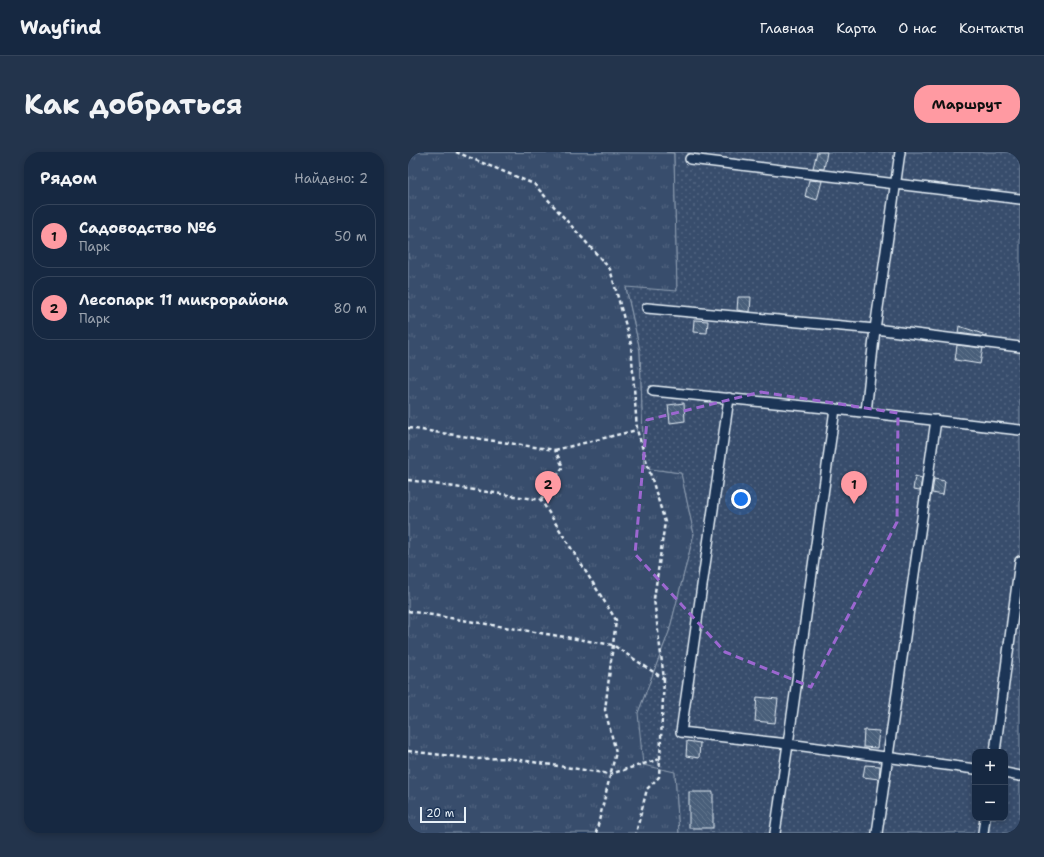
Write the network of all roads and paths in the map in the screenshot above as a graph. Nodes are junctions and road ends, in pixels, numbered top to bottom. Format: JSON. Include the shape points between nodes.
{"nodes":[{"id":1,"x":456,"y":152,"type":"edge"},
{"id":2,"x":900,"y":152,"type":"edge"},
{"id":3,"x":690,"y":159,"type":"dead end"},
{"id":4,"x":896,"y":184,"type":"junction"},
{"id":5,"x":1020,"y":199,"type":"edge"},
{"id":6,"x":647,"y":308,"type":"dead end"},
{"id":7,"x":875,"y":329,"type":"junction"},
{"id":8,"x":1020,"y":347,"type":"edge"},
{"id":9,"x":653,"y":391,"type":"dead end"},
{"id":10,"x":729,"y":398,"type":"junction"},
{"id":11,"x":835,"y":409,"type":"junction"},
{"id":12,"x":866,"y":412,"type":"junction"},
{"id":13,"x":936,"y":420,"type":"junction"},
{"id":14,"x":408,"y":428,"type":"edge"},
{"id":15,"x":637,"y":430,"type":"junction"},
{"id":16,"x":1020,"y":430,"type":"edge"},
{"id":17,"x":556,"y":450,"type":"junction"},
{"id":18,"x":408,"y":480,"type":"edge"},
{"id":19,"x":541,"y":500,"type":"junction"},
{"id":20,"x":1020,"y":561,"type":"edge"},
{"id":21,"x":408,"y":611,"type":"edge"},
{"id":22,"x":613,"y":645,"type":"junction"},
{"id":23,"x":664,"y":679,"type":"junction"},
{"id":24,"x":788,"y":744,"type":"junction"},
{"id":25,"x":995,"y":749,"type":"edge"},
{"id":26,"x":408,"y":750,"type":"edge"},
{"id":27,"x":888,"y":757,"type":"junction"},
{"id":28,"x":660,"y":760,"type":"junction"},
{"id":29,"x":972,"y":769,"type":"edge"},
{"id":30,"x":610,"y":774,"type":"junction"},
{"id":31,"x":1008,"y":774,"type":"edge"},
{"id":32,"x":1020,"y":776,"type":"edge"},
{"id":33,"x":985,"y":821,"type":"edge"},
{"id":34,"x":596,"y":833,"type":"edge"},
{"id":35,"x":636,"y":833,"type":"edge"},
{"id":36,"x":775,"y":833,"type":"edge"},
{"id":37,"x":877,"y":833,"type":"edge"},
{"id":38,"x":983,"y":833,"type":"edge"}],
"edges":[{"from":1,"to":15,"type":"path","via":[[534,184],[610,269],[631,344]]},
{"from":2,"to":4,"type":"lane"},
{"from":3,"to":4,"type":"lane"},
{"from":4,"to":5,"type":"lane"},
{"from":4,"to":7,"type":"lane"},
{"from":6,"to":7,"type":"lane"},
{"from":7,"to":8,"type":"lane"},
{"from":7,"to":12,"type":"lane"},
{"from":9,"to":10,"type":"lane"},
{"from":10,"to":11,"type":"lane"},
{"from":10,"to":24,"type":"lane","via":[[681,732]]},
{"from":11,"to":12,"type":"lane"},
{"from":11,"to":24,"type":"lane"},
{"from":12,"to":13,"type":"lane"},
{"from":13,"to":16,"type":"lane"},
{"from":13,"to":27,"type":"lane"},
{"from":14,"to":17,"type":"path"},
{"from":15,"to":17,"type":"path"},
{"from":15,"to":23,"type":"path","via":[[665,522],[654,599]]},
{"from":17,"to":19,"type":"path","via":[[563,467]]},
{"from":18,"to":19,"type":"path"},
{"from":19,"to":22,"type":"path","via":[[616,620]]},
{"from":20,"to":25,"type":"lane"},
{"from":21,"to":22,"type":"path"},
{"from":22,"to":23,"type":"path"},
{"from":22,"to":30,"type":"path","via":[[605,710],[616,752]]},
{"from":23,"to":28,"type":"path"},
{"from":24,"to":27,"type":"lane"},
{"from":24,"to":36,"type":"lane"},
{"from":26,"to":30,"type":"path","via":[[476,760],[507,758]]},
{"from":27,"to":29,"type":"lane"},
{"from":27,"to":37,"type":"lane"},
{"from":28,"to":30,"type":"path"},
{"from":28,"to":35,"type":"path","via":[[659,777],[647,789]]},
{"from":30,"to":34,"type":"path"},
{"from":31,"to":32,"type":"lane"},
{"from":33,"to":38,"type":"lane"}]}
